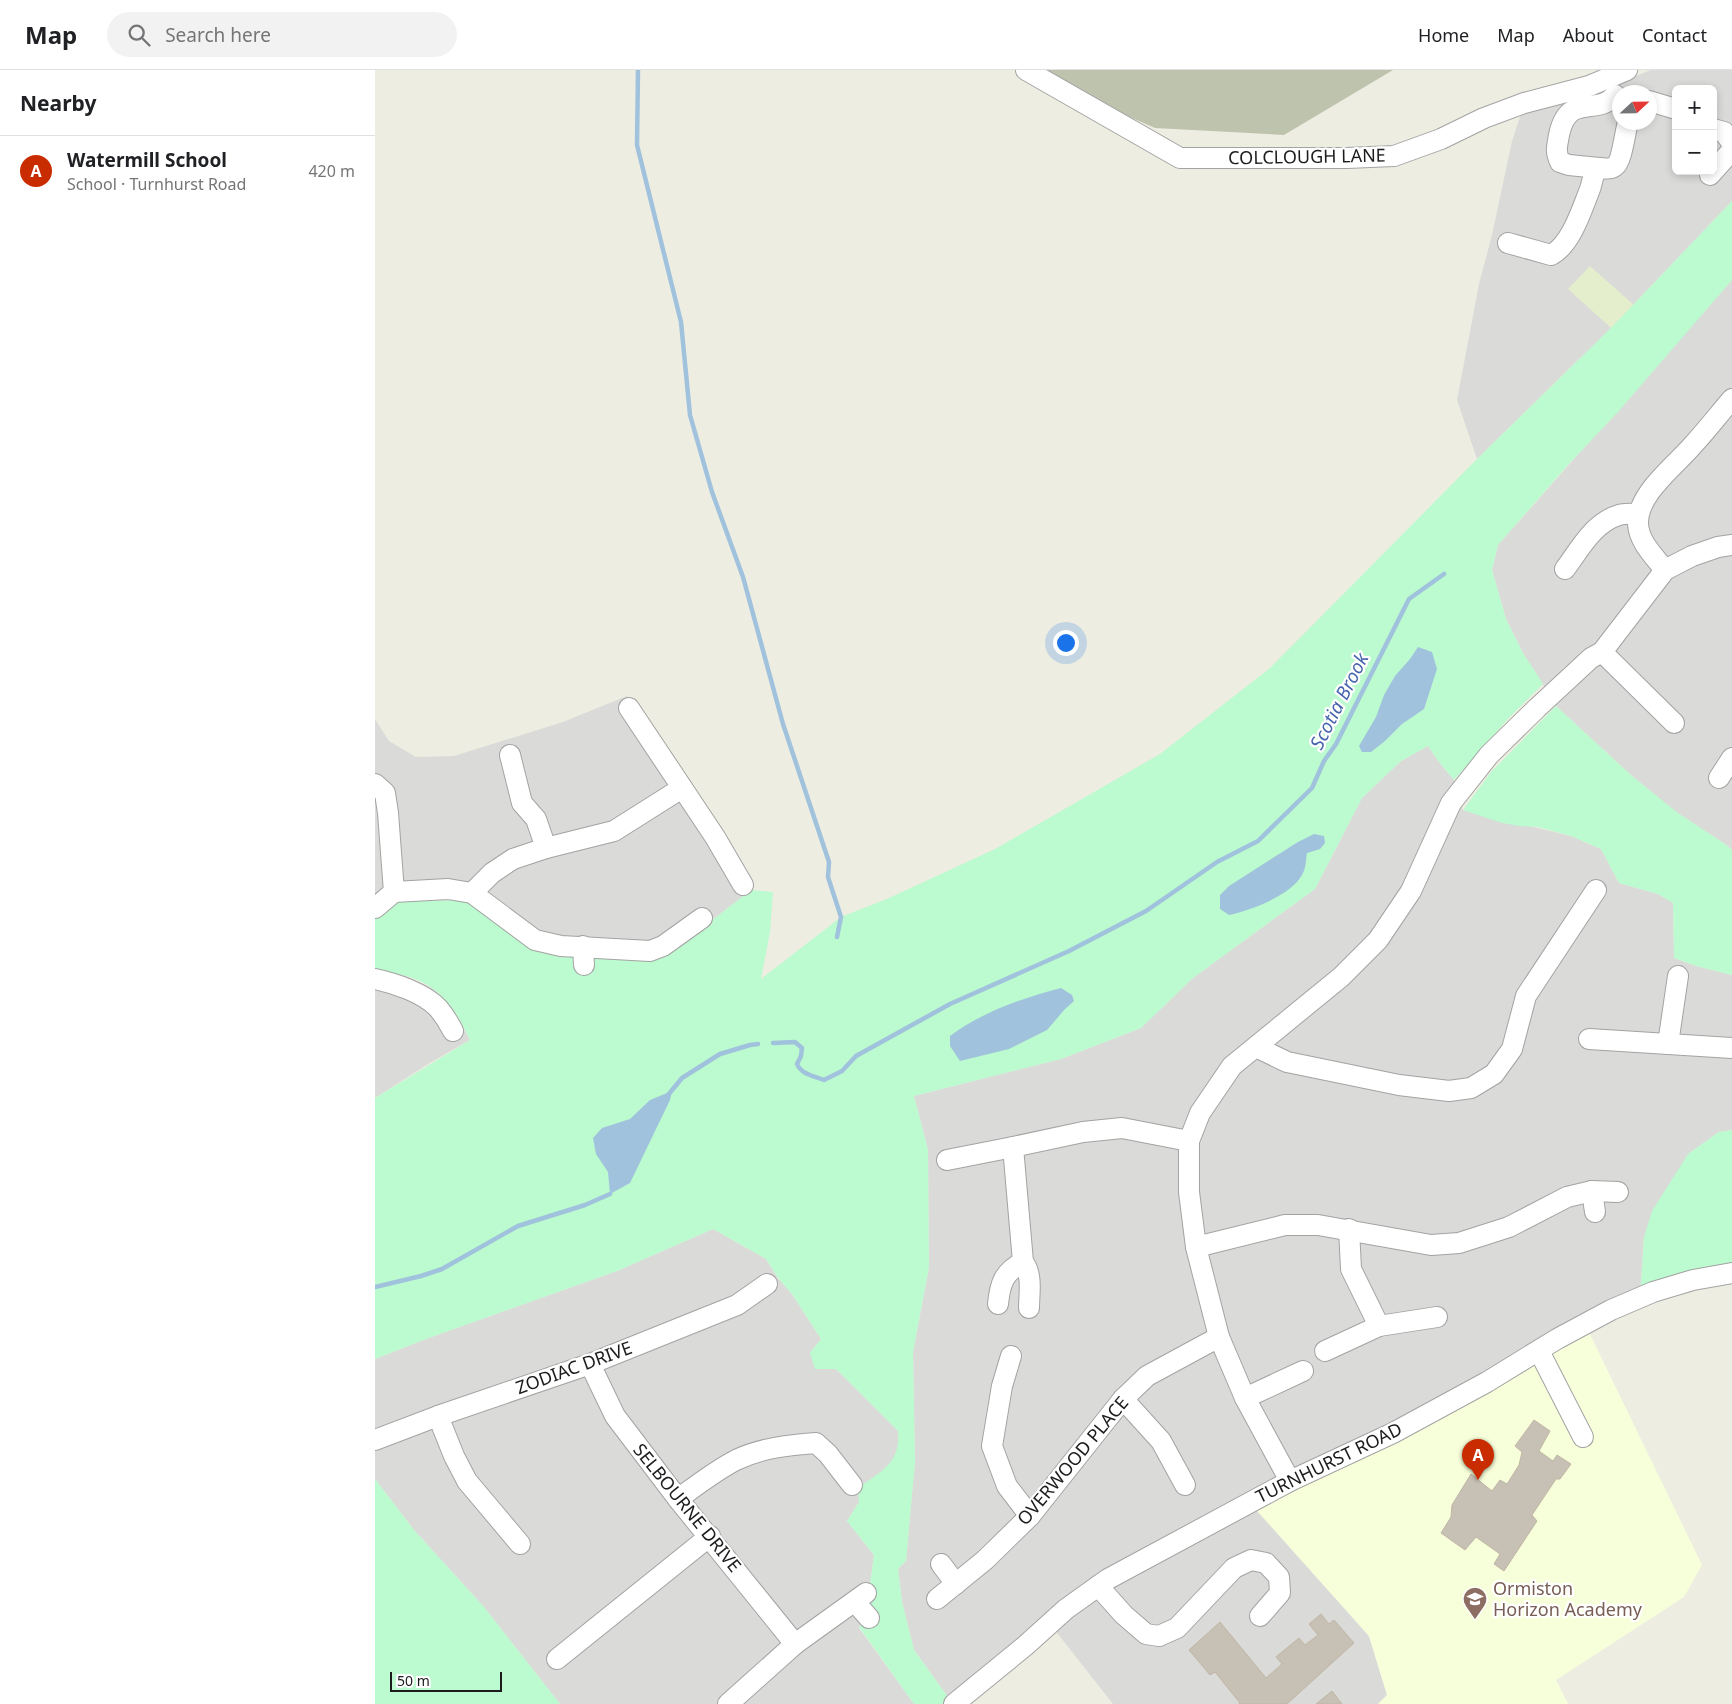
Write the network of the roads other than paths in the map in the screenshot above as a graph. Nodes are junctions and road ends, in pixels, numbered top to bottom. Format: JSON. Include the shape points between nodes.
{"nodes":[{"id":1,"x":1026,"y":70,"type":"edge"},
{"id":2,"x":1627,"y":70,"type":"edge"},
{"id":3,"x":1589,"y":86,"type":"junction"},
{"id":4,"x":1612,"y":93,"type":"edge"},
{"id":5,"x":1612,"y":99,"type":"edge"},
{"id":6,"x":1657,"y":103,"type":"edge"},
{"id":7,"x":1672,"y":108,"type":"edge"},
{"id":8,"x":1625,"y":130,"type":"edge"},
{"id":9,"x":1717,"y":130,"type":"edge"},
{"id":10,"x":1732,"y":143,"type":"edge"},
{"id":11,"x":1732,"y":150,"type":"edge"},
{"id":12,"x":1717,"y":167,"type":"edge"},
{"id":13,"x":1599,"y":168,"type":"junction"},
{"id":14,"x":1508,"y":243,"type":"dead end"},
{"id":15,"x":1732,"y":399,"type":"edge"},
{"id":16,"x":1638,"y":514,"type":"junction"},
{"id":17,"x":1732,"y":545,"type":"edge"},
{"id":18,"x":1565,"y":569,"type":"dead end"},
{"id":19,"x":1665,"y":570,"type":"junction"},
{"id":20,"x":1602,"y":652,"type":"junction"},
{"id":21,"x":629,"y":708,"type":"dead end"},
{"id":22,"x":1674,"y":723,"type":"dead end"},
{"id":23,"x":510,"y":755,"type":"dead end"},
{"id":24,"x":1732,"y":758,"type":"edge"},
{"id":25,"x":1719,"y":778,"type":"dead end"},
{"id":26,"x":375,"y":784,"type":"edge"},
{"id":27,"x":682,"y":788,"type":"junction"},
{"id":28,"x":546,"y":848,"type":"junction"},
{"id":29,"x":743,"y":885,"type":"dead end"},
{"id":30,"x":1596,"y":890,"type":"dead end"},
{"id":31,"x":393,"y":892,"type":"junction"},
{"id":32,"x":472,"y":893,"type":"junction"},
{"id":33,"x":375,"y":908,"type":"edge"},
{"id":34,"x":702,"y":918,"type":"dead end"},
{"id":35,"x":1678,"y":976,"type":"dead end"},
{"id":36,"x":375,"y":979,"type":"edge"},
{"id":37,"x":453,"y":1031,"type":"dead end"},
{"id":38,"x":1589,"y":1039,"type":"dead end"},
{"id":39,"x":1668,"y":1044,"type":"junction"},
{"id":40,"x":1256,"y":1047,"type":"junction"},
{"id":41,"x":1732,"y":1048,"type":"edge"},
{"id":42,"x":1189,"y":1141,"type":"junction"},
{"id":43,"x":1013,"y":1147,"type":"junction"},
{"id":44,"x":947,"y":1160,"type":"dead end"},
{"id":45,"x":1592,"y":1191,"type":"junction"},
{"id":46,"x":1618,"y":1192,"type":"dead end"},
{"id":47,"x":1595,"y":1212,"type":"dead end"},
{"id":48,"x":1349,"y":1229,"type":"junction"},
{"id":49,"x":1196,"y":1247,"type":"junction"},
{"id":50,"x":1023,"y":1262,"type":"junction"},
{"id":51,"x":1732,"y":1273,"type":"edge"},
{"id":52,"x":767,"y":1284,"type":"dead end"},
{"id":53,"x":998,"y":1304,"type":"dead end"},
{"id":54,"x":1029,"y":1308,"type":"dead end"},
{"id":55,"x":1437,"y":1317,"type":"dead end"},
{"id":56,"x":1379,"y":1326,"type":"junction"},
{"id":57,"x":1219,"y":1337,"type":"junction"},
{"id":58,"x":1325,"y":1351,"type":"dead end"},
{"id":59,"x":1539,"y":1351,"type":"junction"},
{"id":60,"x":1011,"y":1356,"type":"dead end"},
{"id":61,"x":590,"y":1364,"type":"junction"},
{"id":62,"x":1303,"y":1371,"type":"dead end"},
{"id":63,"x":1123,"y":1398,"type":"junction"},
{"id":64,"x":1245,"y":1398,"type":"junction"},
{"id":65,"x":438,"y":1416,"type":"junction"},
{"id":66,"x":1583,"y":1436,"type":"dead end"},
{"id":67,"x":375,"y":1440,"type":"edge"},
{"id":68,"x":1176,"y":1477,"type":"dead end"},
{"id":69,"x":1290,"y":1481,"type":"junction"},
{"id":70,"x":852,"y":1485,"type":"dead end"},
{"id":71,"x":678,"y":1499,"type":"junction"},
{"id":72,"x":1031,"y":1516,"type":"junction"},
{"id":73,"x":710,"y":1536,"type":"junction"},
{"id":74,"x":520,"y":1544,"type":"dead end"},
{"id":75,"x":941,"y":1564,"type":"dead end"},
{"id":76,"x":955,"y":1584,"type":"junction"},
{"id":77,"x":1098,"y":1586,"type":"junction"},
{"id":78,"x":937,"y":1599,"type":"dead end"},
{"id":79,"x":1261,"y":1616,"type":"dead end"},
{"id":80,"x":869,"y":1618,"type":"dead end"},
{"id":81,"x":795,"y":1644,"type":"junction"},
{"id":82,"x":557,"y":1659,"type":"dead end"},
{"id":83,"x":727,"y":1704,"type":"edge"},
{"id":84,"x":954,"y":1704,"type":"edge"}],
"edges":[{"from":1,"to":3,"type":"street","name":"COLCLOUGH LANE","via":[[1180,158],[1394,156],[1441,140],[1484,118],[1524,103]]},
{"from":2,"to":3,"type":"street","name":"COLCLOUGH LANE"},
{"from":3,"to":4,"type":"street"},
{"from":5,"to":13,"type":"street","via":[[1575,110],[1565,116],[1561,124],[1556,152],[1560,162]]},
{"from":6,"to":7,"type":"street"},
{"from":8,"to":13,"type":"street","via":[[1616,166]]},
{"from":9,"to":10,"type":"street","via":[[1725,132]]},
{"from":11,"to":12,"type":"street"},
{"from":13,"to":14,"type":"street","via":[[1594,172],[1591,187],[1568,240],[1559,252],[1551,255]]},
{"from":15,"to":16,"type":"street","via":[[1651,490]]},
{"from":16,"to":18,"type":"street","via":[[1621,514],[1595,528]]},
{"from":16,"to":19,"type":"street","via":[[1638,526],[1645,546]]},
{"from":17,"to":19,"type":"street","via":[[1692,556]]},
{"from":19,"to":20,"type":"street"},
{"from":20,"to":22,"type":"street"},
{"from":20,"to":40,"type":"street","via":[[1591,658],[1489,755],[1451,803],[1411,891],[1378,940],[1341,977]]},
{"from":21,"to":27,"type":"street"},
{"from":23,"to":28,"type":"street","via":[[522,802],[536,819]]},
{"from":24,"to":25,"type":"street"},
{"from":26,"to":31,"type":"street","via":[[385,793]]},
{"from":27,"to":28,"type":"street","via":[[613,831]]},
{"from":27,"to":29,"type":"street"},
{"from":28,"to":32,"type":"street","via":[[513,859],[492,873]]},
{"from":30,"to":40,"type":"street","via":[[1526,996],[1512,1049],[1494,1074],[1471,1088],[1449,1091],[1399,1085],[1287,1062]]},
{"from":31,"to":32,"type":"street","via":[[448,889]]},
{"from":31,"to":33,"type":"street"},
{"from":32,"to":34,"type":"street","via":[[535,940],[583,956],[657,950]]},
{"from":35,"to":39,"type":"street"},
{"from":36,"to":37,"type":"street","via":[[395,984],[427,1000],[437,1007]]},
{"from":38,"to":39,"type":"street"},
{"from":39,"to":41,"type":"street"},
{"from":40,"to":42,"type":"street","via":[[1232,1066],[1216,1088],[1200,1113]]},
{"from":42,"to":43,"type":"street","via":[[1122,1128],[1083,1132]]},
{"from":42,"to":49,"type":"street","via":[[1189,1192]]},
{"from":43,"to":44,"type":"street"},
{"from":43,"to":50,"type":"street"},
{"from":45,"to":46,"type":"street"},
{"from":45,"to":47,"type":"street"},
{"from":45,"to":48,"type":"street","via":[[1567,1197],[1509,1227],[1459,1242],[1431,1245]]},
{"from":48,"to":49,"type":"street","via":[[1285,1225]]},
{"from":48,"to":56,"type":"street","via":[[1351,1268]]},
{"from":49,"to":57,"type":"street"},
{"from":50,"to":53,"type":"street","via":[[1014,1267],[1000,1284]]},
{"from":50,"to":54,"type":"street","via":[[1030,1281]]},
{"from":51,"to":59,"type":"street","name":"TURNHURST ROAD","via":[[1653,1292],[1611,1310]]},
{"from":52,"to":61,"type":"street","name":"ZODIAC DRIVE","via":[[737,1306]]},
{"from":55,"to":56,"type":"street"},
{"from":56,"to":58,"type":"street"},
{"from":57,"to":63,"type":"street","name":"OVERWOOD PLACE","via":[[1147,1376]]},
{"from":57,"to":64,"type":"street"},
{"from":59,"to":66,"type":"street"},
{"from":59,"to":69,"type":"street","name":"TURNHURST ROAD","via":[[1393,1433]]},
{"from":60,"to":72,"type":"street","via":[[1002,1386],[992,1446],[1007,1486]]},
{"from":61,"to":65,"type":"street","name":"ZODIAC DRIVE"},
{"from":61,"to":71,"type":"street","name":"SELBOURNE DRIVE","via":[[615,1416]]},
{"from":62,"to":64,"type":"street"},
{"from":63,"to":68,"type":"street","via":[[1161,1441]]},
{"from":63,"to":72,"type":"street","name":"OVERWOOD PLACE"},
{"from":64,"to":69,"type":"street"},
{"from":65,"to":67,"type":"street","name":"ZODIAC DRIVE"},
{"from":65,"to":74,"type":"street","via":[[467,1481],[507,1515]]},
{"from":69,"to":77,"type":"street","name":"TURNHURST ROAD"},
{"from":70,"to":71,"type":"street","via":[[816,1443],[786,1445],[737,1460]]},
{"from":71,"to":73,"type":"street","name":"SELBOURNE DRIVE"},
{"from":72,"to":76,"type":"street","name":"OVERWOOD PLACE"},
{"from":73,"to":81,"type":"street","name":"SELBOURNE DRIVE"},
{"from":73,"to":82,"type":"street"},
{"from":75,"to":76,"type":"street"},
{"from":76,"to":78,"type":"street","name":"OVERWOOD PLACE"},
{"from":77,"to":79,"type":"street","via":[[1146,1634],[1159,1636],[1177,1628],[1234,1568],[1251,1560],[1266,1562],[1279,1577],[1280,1593]]},
{"from":77,"to":84,"type":"street","name":"TURNHURST ROAD"},
{"from":80,"to":81,"type":"street","via":[[860,1597]]},
{"from":81,"to":83,"type":"street"}]}
